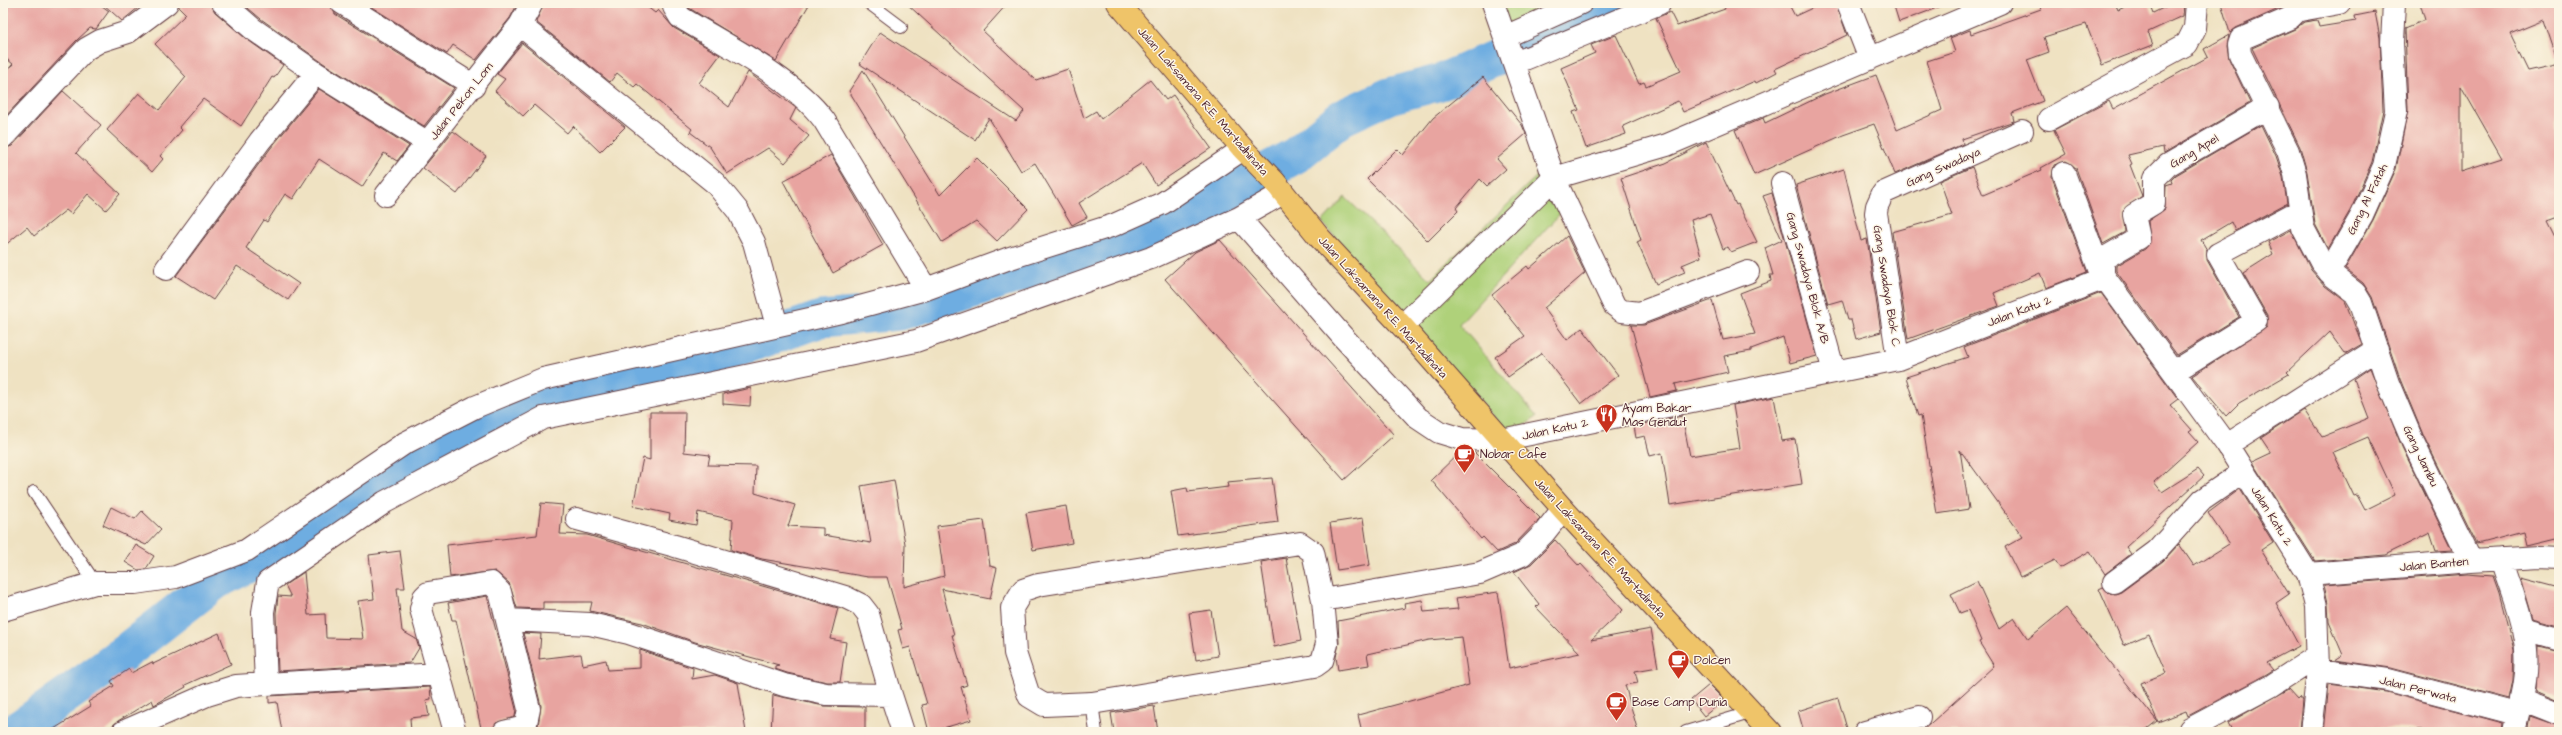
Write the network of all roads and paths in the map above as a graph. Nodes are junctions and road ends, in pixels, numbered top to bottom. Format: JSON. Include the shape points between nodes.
{"nodes":[{"id":1,"x":167,"y":3,"type":"edge"},
{"id":2,"x":223,"y":3,"type":"edge"},
{"id":3,"x":342,"y":3,"type":"edge"},
{"id":4,"x":532,"y":3,"type":"edge"},
{"id":5,"x":675,"y":3,"type":"edge"},
{"id":6,"x":869,"y":3,"type":"edge"},
{"id":7,"x":1118,"y":3,"type":"edge"},
{"id":8,"x":1493,"y":3,"type":"edge"},
{"id":9,"x":1581,"y":3,"type":"edge"},
{"id":10,"x":1660,"y":3,"type":"edge"},
{"id":11,"x":1848,"y":3,"type":"edge"},
{"id":12,"x":2000,"y":3,"type":"edge"},
{"id":13,"x":2197,"y":3,"type":"edge"},
{"id":14,"x":2339,"y":3,"type":"edge"},
{"id":15,"x":2394,"y":3,"type":"edge"},
{"id":16,"x":2296,"y":7,"type":"edge"},
{"id":17,"x":520,"y":25,"type":"junction"},
{"id":18,"x":901,"y":27,"type":"dead end"},
{"id":19,"x":1506,"y":36,"type":"junction"},
{"id":20,"x":1870,"y":59,"type":"junction"},
{"id":21,"x":1515,"y":63,"type":"junction"},
{"id":22,"x":316,"y":73,"type":"junction"},
{"id":23,"x":474,"y":86,"type":"junction"},
{"id":24,"x":2268,"y":107,"type":"junction"},
{"id":25,"x":2049,"y":120,"type":"dead end"},
{"id":26,"x":2022,"y":131,"type":"dead end"},
{"id":27,"x":3,"y":137,"type":"edge"},
{"id":28,"x":428,"y":143,"type":"junction"},
{"id":29,"x":1249,"y":155,"type":"junction"},
{"id":30,"x":2064,"y":173,"type":"dead end"},
{"id":31,"x":1554,"y":178,"type":"junction"},
{"id":32,"x":1782,"y":183,"type":"dead end"},
{"id":33,"x":1278,"y":187,"type":"junction"},
{"id":34,"x":386,"y":195,"type":"dead end"},
{"id":35,"x":2299,"y":211,"type":"junction"},
{"id":36,"x":1876,"y":213,"type":"joint"},
{"id":37,"x":1239,"y":218,"type":"junction"},
{"id":38,"x":166,"y":269,"type":"dead end"},
{"id":39,"x":1748,"y":272,"type":"dead end"},
{"id":40,"x":2330,"y":272,"type":"junction"},
{"id":41,"x":2103,"y":279,"type":"junction"},
{"id":42,"x":926,"y":289,"type":"junction"},
{"id":43,"x":777,"y":326,"type":"junction"},
{"id":44,"x":1402,"y":326,"type":"junction"},
{"id":45,"x":2377,"y":350,"type":"junction"},
{"id":46,"x":1898,"y":359,"type":"junction"},
{"id":47,"x":1834,"y":372,"type":"junction"},
{"id":48,"x":2174,"y":372,"type":"junction"},
{"id":49,"x":1501,"y":440,"type":"junction"},
{"id":50,"x":2227,"y":445,"type":"junction"},
{"id":51,"x":2243,"y":472,"type":"junction"},
{"id":52,"x":34,"y":492,"type":"dead end"},
{"id":53,"x":1563,"y":509,"type":"junction"},
{"id":54,"x":577,"y":519,"type":"dead end"},
{"id":55,"x":2559,"y":558,"type":"edge"},
{"id":56,"x":2501,"y":559,"type":"junction"},
{"id":57,"x":2471,"y":561,"type":"junction"},
{"id":58,"x":2308,"y":574,"type":"junction"},
{"id":59,"x":2114,"y":582,"type":"dead end"},
{"id":60,"x":95,"y":583,"type":"junction"},
{"id":61,"x":1323,"y":600,"type":"junction"},
{"id":62,"x":3,"y":610,"type":"edge"},
{"id":63,"x":508,"y":620,"type":"junction"},
{"id":64,"x":2524,"y":629,"type":"junction"},
{"id":65,"x":2559,"y":639,"type":"edge"},
{"id":66,"x":2318,"y":663,"type":"junction"},
{"id":67,"x":439,"y":674,"type":"junction"},
{"id":68,"x":266,"y":684,"type":"junction"},
{"id":69,"x":891,"y":695,"type":"junction"},
{"id":70,"x":1092,"y":703,"type":"junction"},
{"id":71,"x":1753,"y":712,"type":"junction"},
{"id":72,"x":2559,"y":714,"type":"edge"},
{"id":73,"x":2517,"y":715,"type":"edge"},
{"id":74,"x":1919,"y":717,"type":"dead end"},
{"id":75,"x":2190,"y":729,"type":"dead end"},
{"id":76,"x":123,"y":732,"type":"edge"},
{"id":77,"x":455,"y":732,"type":"edge"},
{"id":78,"x":504,"y":732,"type":"edge"},
{"id":79,"x":903,"y":732,"type":"edge"},
{"id":80,"x":1096,"y":732,"type":"edge"},
{"id":81,"x":1686,"y":732,"type":"edge"},
{"id":82,"x":1770,"y":732,"type":"edge"},
{"id":83,"x":1865,"y":732,"type":"edge"},
{"id":84,"x":2311,"y":732,"type":"edge"}],
"edges":[{"from":1,"to":27,"type":"street","via":[[128,32],[100,41],[86,49]]},
{"from":2,"to":22,"type":"street","via":[[253,29]]},
{"from":3,"to":23,"type":"street"},
{"from":4,"to":17,"type":"street","name":"Jalan Pekon Lom"},
{"from":5,"to":42,"type":"street","via":[[674,7],[680,17],[793,87],[811,102]]},
{"from":6,"to":18,"type":"lane"},
{"from":7,"to":29,"type":"main road","name":"Jalan Laksamana R.E. Martadhinata"},
{"from":8,"to":19,"type":"street"},
{"from":9,"to":19,"type":"street"},
{"from":10,"to":21,"type":"street"},
{"from":11,"to":20,"type":"street"},
{"from":12,"to":20,"type":"street"},
{"from":13,"to":25,"type":"street","via":[[2195,28],[2187,44]]},
{"from":14,"to":16,"type":"street"},
{"from":15,"to":40,"type":"street","name":"Gang Al Fatah","via":[[2392,43],[2396,111],[2384,166],[2362,215]]},
{"from":16,"to":24,"type":"street","name":"Gang Jambu","via":[[2290,18],[2241,39],[2239,45],[2240,54]]},
{"from":17,"to":23,"type":"street","name":"Jalan Pekon Lom"},
{"from":17,"to":43,"type":"street","via":[[715,183],[738,211],[754,242]]},
{"from":19,"to":21,"type":"street"},
{"from":20,"to":31,"type":"street","via":[[1667,145]]},
{"from":21,"to":31,"type":"street"},
{"from":22,"to":28,"type":"street"},
{"from":22,"to":38,"type":"street","via":[[260,140]]},
{"from":23,"to":28,"type":"street","name":"Jalan Pekon Lom"},
{"from":24,"to":35,"type":"street","name":"Gang Jambu","via":[[2288,150],[2295,174]]},
{"from":24,"to":41,"type":"street","name":"Gang Apel","via":[[2168,165],[2154,179],[2154,204],[2134,215],[2140,238],[2103,258]]},
{"from":26,"to":36,"type":"street","name":"Gang Swadaya","via":[[1883,193]]},
{"from":28,"to":34,"type":"street","name":"Jalan Pekon Lom"},
{"from":29,"to":33,"type":"main road","name":"Jalan Laksamana R.E. Martadhinata"},
{"from":29,"to":42,"type":"street","via":[[1163,203],[1114,225],[1007,258]]},
{"from":30,"to":41,"type":"street"},
{"from":31,"to":39,"type":"street","via":[[1614,305],[1622,311],[1640,313]]},
{"from":31,"to":44,"type":"street"},
{"from":32,"to":47,"type":"street","name":"Gang Swadaya Blok A/B"},
{"from":33,"to":37,"type":"street"},
{"from":33,"to":44,"type":"main road","name":"Jalan Laksamana R.E. Martadinata","via":[[1319,237]]},
{"from":35,"to":40,"type":"street","name":"Gang Jambu","via":[[2303,228],[2321,262]]},
{"from":35,"to":48,"type":"street","via":[[2218,254],[2256,321]]},
{"from":36,"to":46,"type":"street","name":"Gang Swadaya Blok C"},
{"from":37,"to":49,"type":"street","name":"Jalan Katu 2","via":[[1418,418],[1439,432],[1462,439]]},
{"from":37,"to":68,"type":"street","via":[[1151,258],[916,341],[543,418],[385,502],[268,582],[262,612]]},
{"from":40,"to":45,"type":"street","name":"Gang Jambu","via":[[2354,293],[2361,303]]},
{"from":41,"to":46,"type":"street","name":"Jalan Katu 2"},
{"from":41,"to":48,"type":"street","name":"Jalan Katu 2","via":[[2105,278]]},
{"from":42,"to":43,"type":"street"},
{"from":43,"to":60,"type":"street","via":[[543,379],[475,406],[406,443],[247,550],[176,577],[135,583]]},
{"from":44,"to":49,"type":"main road","name":"Jalan Laksamana R.E. Martadinata"},
{"from":45,"to":50,"type":"street"},
{"from":45,"to":57,"type":"street","name":"Gang Jambu","via":[[2413,442]]},
{"from":46,"to":47,"type":"street","name":"Jalan Katu 2"},
{"from":47,"to":49,"type":"street","name":"Jalan Katu 2"},
{"from":48,"to":50,"type":"street","name":"Jalan Katu 2"},
{"from":49,"to":53,"type":"main road","name":"Jalan Laksamana R.E. Martadinata"},
{"from":50,"to":51,"type":"street","name":"Jalan Katu 2"},
{"from":51,"to":58,"type":"street","name":"Jalan Katu 2"},
{"from":51,"to":59,"type":"street","via":[[2202,500],[2156,551]]},
{"from":52,"to":60,"type":"lane"},
{"from":53,"to":61,"type":"street","via":[[1522,555],[1480,573]]},
{"from":53,"to":71,"type":"main road","name":"Jalan Laksamana R.E. Martadinata"},
{"from":54,"to":69,"type":"street","via":[[675,546],[856,603],[868,614]]},
{"from":55,"to":56,"type":"street","name":"Jalan Banten"},
{"from":56,"to":57,"type":"street","name":"Jalan Banten"},
{"from":56,"to":64,"type":"street"},
{"from":57,"to":58,"type":"street","name":"Jalan Banten"},
{"from":58,"to":66,"type":"street","name":"Jalan Katu 2","via":[[2316,606]]},
{"from":60,"to":62,"type":"street"},
{"from":61,"to":70,"type":"street","via":[[1327,644],[1322,661],[1315,666]]},
{"from":61,"to":70,"type":"street","via":[[1314,552],[1300,543],[1038,585],[1023,590],[1012,608],[1016,653],[1029,696],[1044,705]]},
{"from":63,"to":67,"type":"street","via":[[500,592],[491,583],[428,593],[424,597],[421,609]]},
{"from":63,"to":69,"type":"street","via":[[590,624],[629,633],[784,685],[826,694]]},
{"from":63,"to":78,"type":"street","via":[[529,717],[521,728]]},
{"from":64,"to":65,"type":"street"},
{"from":64,"to":73,"type":"street","via":[[2526,681]]},
{"from":66,"to":73,"type":"street","name":"Jalan Perwata"},
{"from":66,"to":75,"type":"street"},
{"from":66,"to":84,"type":"street","name":"Jalan Katu 2"},
{"from":67,"to":68,"type":"street"},
{"from":67,"to":77,"type":"street"},
{"from":68,"to":76,"type":"street","via":[[236,686],[207,695]]},
{"from":69,"to":79,"type":"street"},
{"from":70,"to":80,"type":"lane"},
{"from":71,"to":81,"type":"lane"},
{"from":71,"to":82,"type":"main road","name":"Jalan Laksamana R.E. Martadinata"},
{"from":72,"to":73,"type":"street"},
{"from":74,"to":83,"type":"street"}]}
